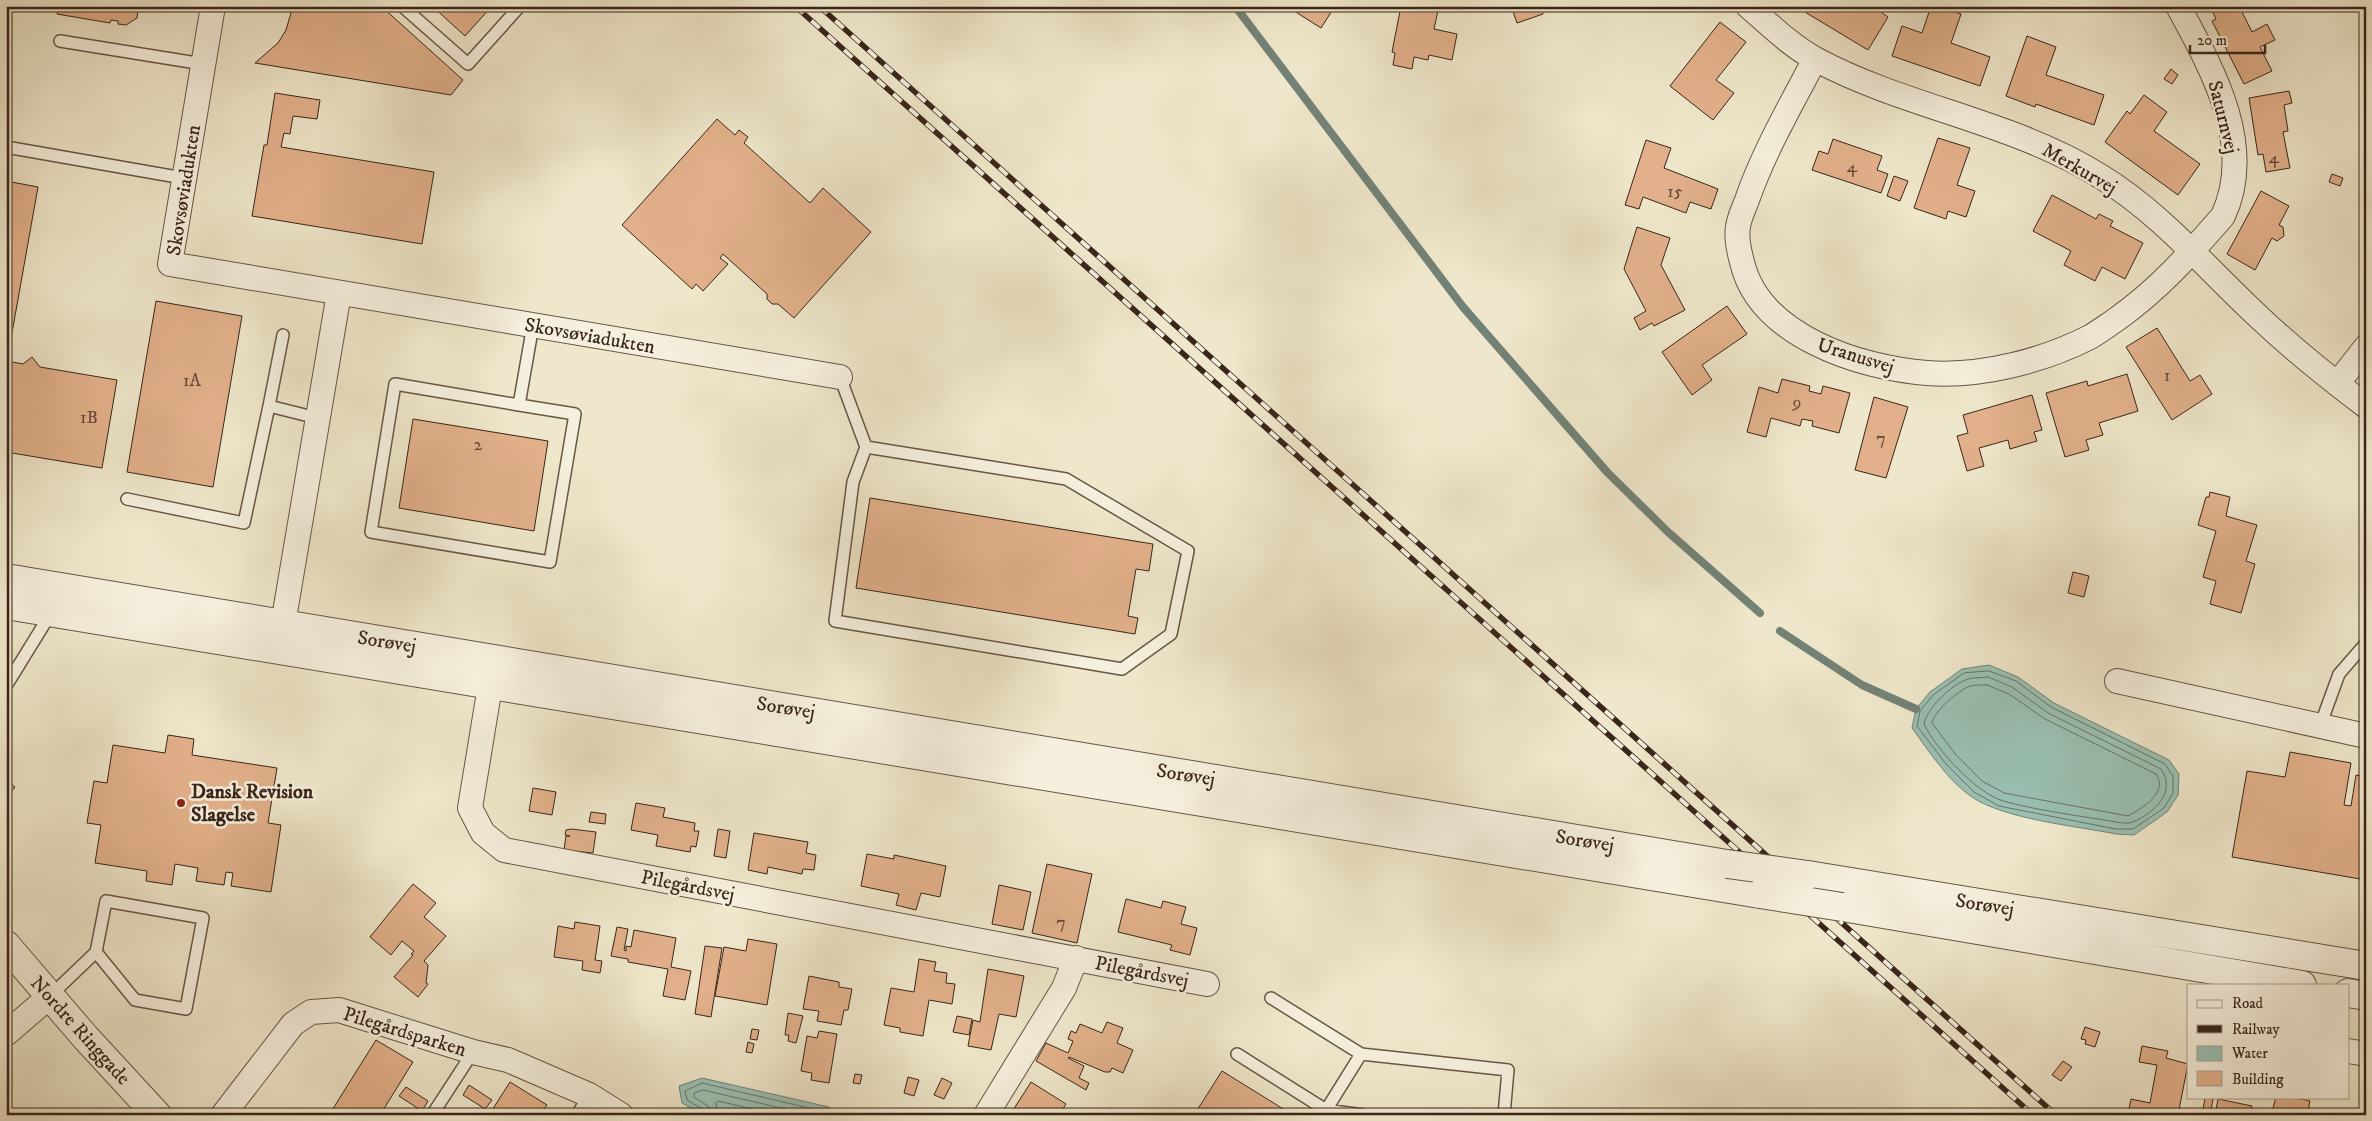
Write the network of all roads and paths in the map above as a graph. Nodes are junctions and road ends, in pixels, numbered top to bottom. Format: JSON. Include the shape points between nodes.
{"nodes":[{"id":1,"x":213,"y":6,"type":"edge"},
{"id":2,"x":402,"y":6,"type":"edge"},
{"id":3,"x":520,"y":6,"type":"edge"},
{"id":4,"x":1748,"y":6,"type":"edge"},
{"id":5,"x":2178,"y":6,"type":"edge"},
{"id":6,"x":60,"y":40,"type":"dead end"},
{"id":7,"x":1815,"y":59,"type":"junction"},
{"id":8,"x":203,"y":64,"type":"junction"},
{"id":9,"x":6,"y":147,"type":"edge"},
{"id":10,"x":183,"y":178,"type":"junction"},
{"id":11,"x":2192,"y":252,"type":"junction"},
{"id":12,"x":339,"y":293,"type":"junction"},
{"id":13,"x":533,"y":325,"type":"junction"},
{"id":14,"x":283,"y":335,"type":"dead end"},
{"id":15,"x":2366,"y":347,"type":"edge"},
{"id":16,"x":840,"y":377,"type":"joint"},
{"id":17,"x":2337,"y":384,"type":"junction"},
{"id":18,"x":519,"y":405,"type":"junction"},
{"id":19,"x":268,"y":406,"type":"junction"},
{"id":20,"x":2366,"y":406,"type":"edge"},
{"id":21,"x":316,"y":418,"type":"junction"},
{"id":22,"x":866,"y":447,"type":"junction"},
{"id":23,"x":127,"y":499,"type":"dead end"},
{"id":24,"x":6,"y":578,"type":"edge"},
{"id":25,"x":59,"y":599,"type":"junction"},
{"id":26,"x":6,"y":605,"type":"edge"},
{"id":27,"x":281,"y":636,"type":"junction"},
{"id":28,"x":2366,"y":643,"type":"edge"},
{"id":29,"x":495,"y":658,"type":"junction"},
{"id":30,"x":2117,"y":681,"type":"dead end"},
{"id":31,"x":491,"y":685,"type":"junction"},
{"id":32,"x":6,"y":686,"type":"edge"},
{"id":33,"x":2320,"y":726,"type":"junction"},
{"id":34,"x":2366,"y":736,"type":"edge"},
{"id":35,"x":6,"y":945,"type":"edge"},
{"id":36,"x":96,"y":952,"type":"junction"},
{"id":37,"x":1076,"y":958,"type":"junction"},
{"id":38,"x":2366,"y":966,"type":"edge"},
{"id":39,"x":1207,"y":984,"type":"dead end"},
{"id":40,"x":2296,"y":984,"type":"edge"},
{"id":41,"x":2350,"y":993,"type":"edge"},
{"id":42,"x":50,"y":996,"type":"junction"},
{"id":43,"x":2366,"y":996,"type":"edge"},
{"id":44,"x":1271,"y":998,"type":"dead end"},
{"id":45,"x":6,"y":1034,"type":"edge"},
{"id":46,"x":2350,"y":1051,"type":"edge"},
{"id":47,"x":472,"y":1052,"type":"junction"},
{"id":48,"x":1236,"y":1054,"type":"dead end"},
{"id":49,"x":1361,"y":1054,"type":"junction"},
{"id":50,"x":2366,"y":1054,"type":"edge"},
{"id":51,"x":583,"y":1105,"type":"edge"},
{"id":52,"x":1325,"y":1112,"type":"edge"},
{"id":53,"x":157,"y":1115,"type":"edge"},
{"id":54,"x":223,"y":1115,"type":"edge"},
{"id":55,"x":432,"y":1115,"type":"edge"},
{"id":56,"x":621,"y":1115,"type":"edge"},
{"id":57,"x":986,"y":1115,"type":"edge"},
{"id":58,"x":1363,"y":1115,"type":"edge"},
{"id":59,"x":1504,"y":1115,"type":"edge"}],
"edges":[{"from":1,"to":8,"type":"street","name":"Skovsøviadukten"},
{"from":2,"to":3,"type":"lane","via":[[468,64]]},
{"from":4,"to":7,"type":"street","name":"Merkurvej"},
{"from":5,"to":11,"type":"street","name":"Saturnvej","via":[[2214,73],[2235,147],[2235,181],[2231,200],[2223,216]]},
{"from":6,"to":8,"type":"lane"},
{"from":7,"to":11,"type":"street","name":"Merkurvej","via":[[1859,80],[2020,136],[2063,155],[2101,176],[2135,201]]},
{"from":7,"to":11,"type":"street","name":"Uranusvej","via":[[1758,169],[1738,227],[1744,274],[1759,299],[1788,328],[1809,340],[1831,351],[1879,366],[1928,374],[1980,371],[2029,362],[2091,336],[2147,298]]},
{"from":8,"to":10,"type":"street","name":"Skovsøviadukten"},
{"from":9,"to":10,"type":"lane"},
{"from":10,"to":12,"type":"street","name":"Skovsøviadukten","via":[[170,264]]},
{"from":11,"to":17,"type":"street","name":"Merkurvej","via":[[2262,320]]},
{"from":12,"to":13,"type":"street","name":"Skovsøviadukten"},
{"from":12,"to":21,"type":"street"},
{"from":13,"to":16,"type":"street","name":"Skovsøviadukten"},
{"from":13,"to":18,"type":"lane"},
{"from":14,"to":19,"type":"lane"},
{"from":15,"to":17,"type":"street"},
{"from":16,"to":22,"type":"lane"},
{"from":17,"to":20,"type":"street","name":"Merkurvej"},
{"from":18,"to":18,"type":"lane","via":[[396,384],[370,532],[550,562],[575,414]]},
{"from":19,"to":21,"type":"lane"},
{"from":19,"to":23,"type":"lane","via":[[244,523]]},
{"from":21,"to":27,"type":"street"},
{"from":22,"to":22,"type":"lane","via":[[1066,478],[1188,551],[1172,634],[1122,669],[834,621],[853,482]]},
{"from":24,"to":25,"type":"street","name":"Sorøvej"},
{"from":25,"to":26,"type":"street","name":"Sorøvej"},
{"from":25,"to":27,"type":"street","name":"Sorøvej"},
{"from":25,"to":32,"type":"lane"},
{"from":27,"to":29,"type":"street","name":"Sorøvej"},
{"from":27,"to":31,"type":"street","name":"Sorøvej"},
{"from":28,"to":33,"type":"lane","via":[[2339,674]]},
{"from":29,"to":31,"type":"street","name":"Pilegårdsvej"},
{"from":29,"to":38,"type":"street","name":"Sorøvej","bridge":true,"via":[[1727,864]]},
{"from":30,"to":33,"type":"street"},
{"from":31,"to":37,"type":"street","name":"Pilegårdsvej","via":[[470,808],[483,833],[504,850]]},
{"from":31,"to":40,"type":"street","name":"Sorøvej","bridge":true},
{"from":33,"to":34,"type":"street"},
{"from":35,"to":42,"type":"street","name":"Nordre Ringgade"},
{"from":36,"to":36,"type":"lane","via":[[106,901],[203,918],[186,1009],[135,1000]]},
{"from":36,"to":42,"type":"lane"},
{"from":37,"to":39,"type":"street","name":"Pilegårdsvej"},
{"from":37,"to":57,"type":"street","name":"Pilegårdsvej","via":[[1064,988]]},
{"from":41,"to":43,"type":"street"},
{"from":42,"to":45,"type":"street"},
{"from":42,"to":53,"type":"street","name":"Nordre Ringgade"},
{"from":44,"to":49,"type":"lane"},
{"from":46,"to":50,"type":"street"},
{"from":47,"to":51,"type":"street","name":"Pilegårdsparken","via":[[508,1060]]},
{"from":47,"to":54,"type":"street","name":"Pilegårdsparken","via":[[339,1010],[312,1012],[292,1024]]},
{"from":47,"to":55,"type":"lane"},
{"from":48,"to":52,"type":"lane"},
{"from":49,"to":52,"type":"lane"},
{"from":49,"to":59,"type":"lane","via":[[1508,1070]]},
{"from":51,"to":56,"type":"street","name":"Pilegårdsparken"},
{"from":52,"to":58,"type":"lane"}]}
